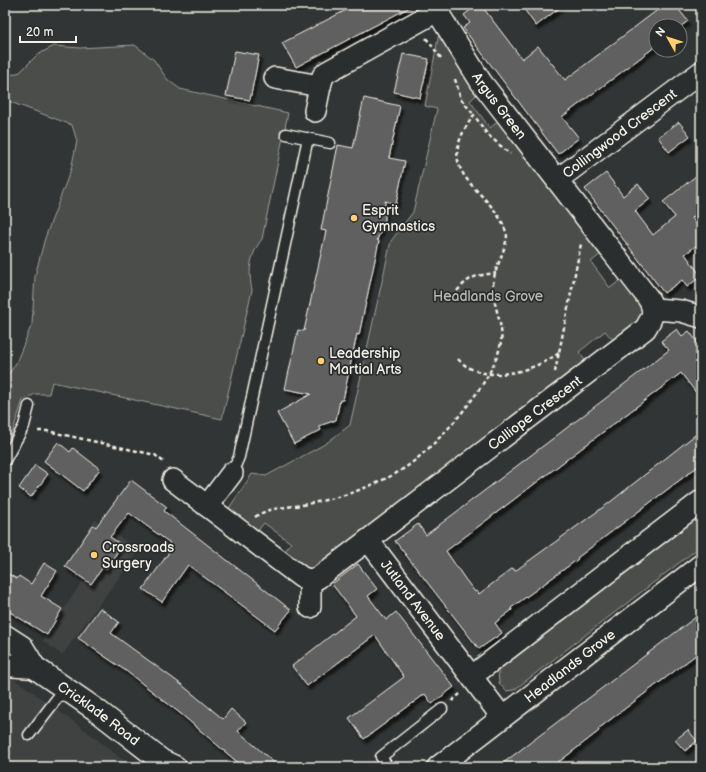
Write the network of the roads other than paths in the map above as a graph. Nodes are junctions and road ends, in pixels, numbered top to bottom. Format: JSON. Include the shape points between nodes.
{"nodes":[{"id":1,"x":442,"y":8,"type":"edge"},
{"id":2,"x":701,"y":72,"type":"edge"},
{"id":3,"x":276,"y":78,"type":"dead end"},
{"id":4,"x":320,"y":86,"type":"junction"},
{"id":5,"x":315,"y":111,"type":"dead end"},
{"id":6,"x":286,"y":134,"type":"dead end"},
{"id":7,"x":308,"y":138,"type":"junction"},
{"id":8,"x":330,"y":143,"type":"dead end"},
{"id":9,"x":557,"y":180,"type":"junction"},
{"id":10,"x":654,"y":309,"type":"junction"},
{"id":11,"x":701,"y":316,"type":"edge"},
{"id":12,"x":29,"y":406,"type":"dead end"},
{"id":13,"x":5,"y":460,"type":"edge"},
{"id":14,"x":232,"y":473,"type":"joint"},
{"id":15,"x":173,"y":480,"type":"road end"},
{"id":16,"x":701,"y":501,"type":"edge"},
{"id":17,"x":207,"y":506,"type":"junction"},
{"id":18,"x":368,"y":540,"type":"junction"},
{"id":19,"x":701,"y":565,"type":"edge"},
{"id":20,"x":310,"y":581,"type":"junction"},
{"id":21,"x":310,"y":607,"type":"dead end"},
{"id":22,"x":5,"y":636,"type":"edge"},
{"id":23,"x":5,"y":665,"type":"edge"},
{"id":24,"x":34,"y":667,"type":"junction"},
{"id":25,"x":472,"y":676,"type":"junction"},
{"id":26,"x":65,"y":688,"type":"junction"},
{"id":27,"x":442,"y":709,"type":"dead end"},
{"id":28,"x":502,"y":717,"type":"junction"},
{"id":29,"x":29,"y":735,"type":"dead end"},
{"id":30,"x":167,"y":765,"type":"edge"},
{"id":31,"x":388,"y":767,"type":"edge"},
{"id":32,"x":438,"y":767,"type":"edge"}],
"edges":[{"from":1,"to":4,"type":"street","name":"Argus Green","via":[[327,72]]},
{"from":1,"to":9,"type":"street","name":"Argus Green","via":[[482,82]]},
{"from":2,"to":9,"type":"street","name":"Collingwood Crescent"},
{"from":3,"to":4,"type":"street"},
{"from":4,"to":5,"type":"street","name":"Argus Green"},
{"from":6,"to":7,"type":"lane"},
{"from":7,"to":8,"type":"lane"},
{"from":7,"to":14,"type":"lane","via":[[239,456]]},
{"from":9,"to":10,"type":"street","name":"Argus Green"},
{"from":10,"to":11,"type":"street"},
{"from":10,"to":18,"type":"street","name":"Calliope Crescent","via":[[654,315],[645,329]]},
{"from":12,"to":13,"type":"lane","via":[[24,426]]},
{"from":14,"to":17,"type":"street"},
{"from":15,"to":17,"type":"street"},
{"from":16,"to":25,"type":"street"},
{"from":17,"to":20,"type":"street","via":[[301,577]]},
{"from":18,"to":20,"type":"street","via":[[318,578]]},
{"from":18,"to":25,"type":"street","name":"Jutland Avenue"},
{"from":19,"to":28,"type":"street","name":"Headlands Grove"},
{"from":20,"to":21,"type":"street"},
{"from":22,"to":24,"type":"main road","name":"Cricklade Road","via":[[22,647]]},
{"from":23,"to":24,"type":"main road"},
{"from":24,"to":26,"type":"main road","name":"Cricklade Road"},
{"from":25,"to":28,"type":"street","name":"Jutland Avenue"},
{"from":26,"to":29,"type":"lane"},
{"from":26,"to":30,"type":"main road","name":"Cricklade Road"},
{"from":27,"to":31,"type":"lane","via":[[381,757]]},
{"from":28,"to":32,"type":"street","name":"Headlands Grove"}]}
